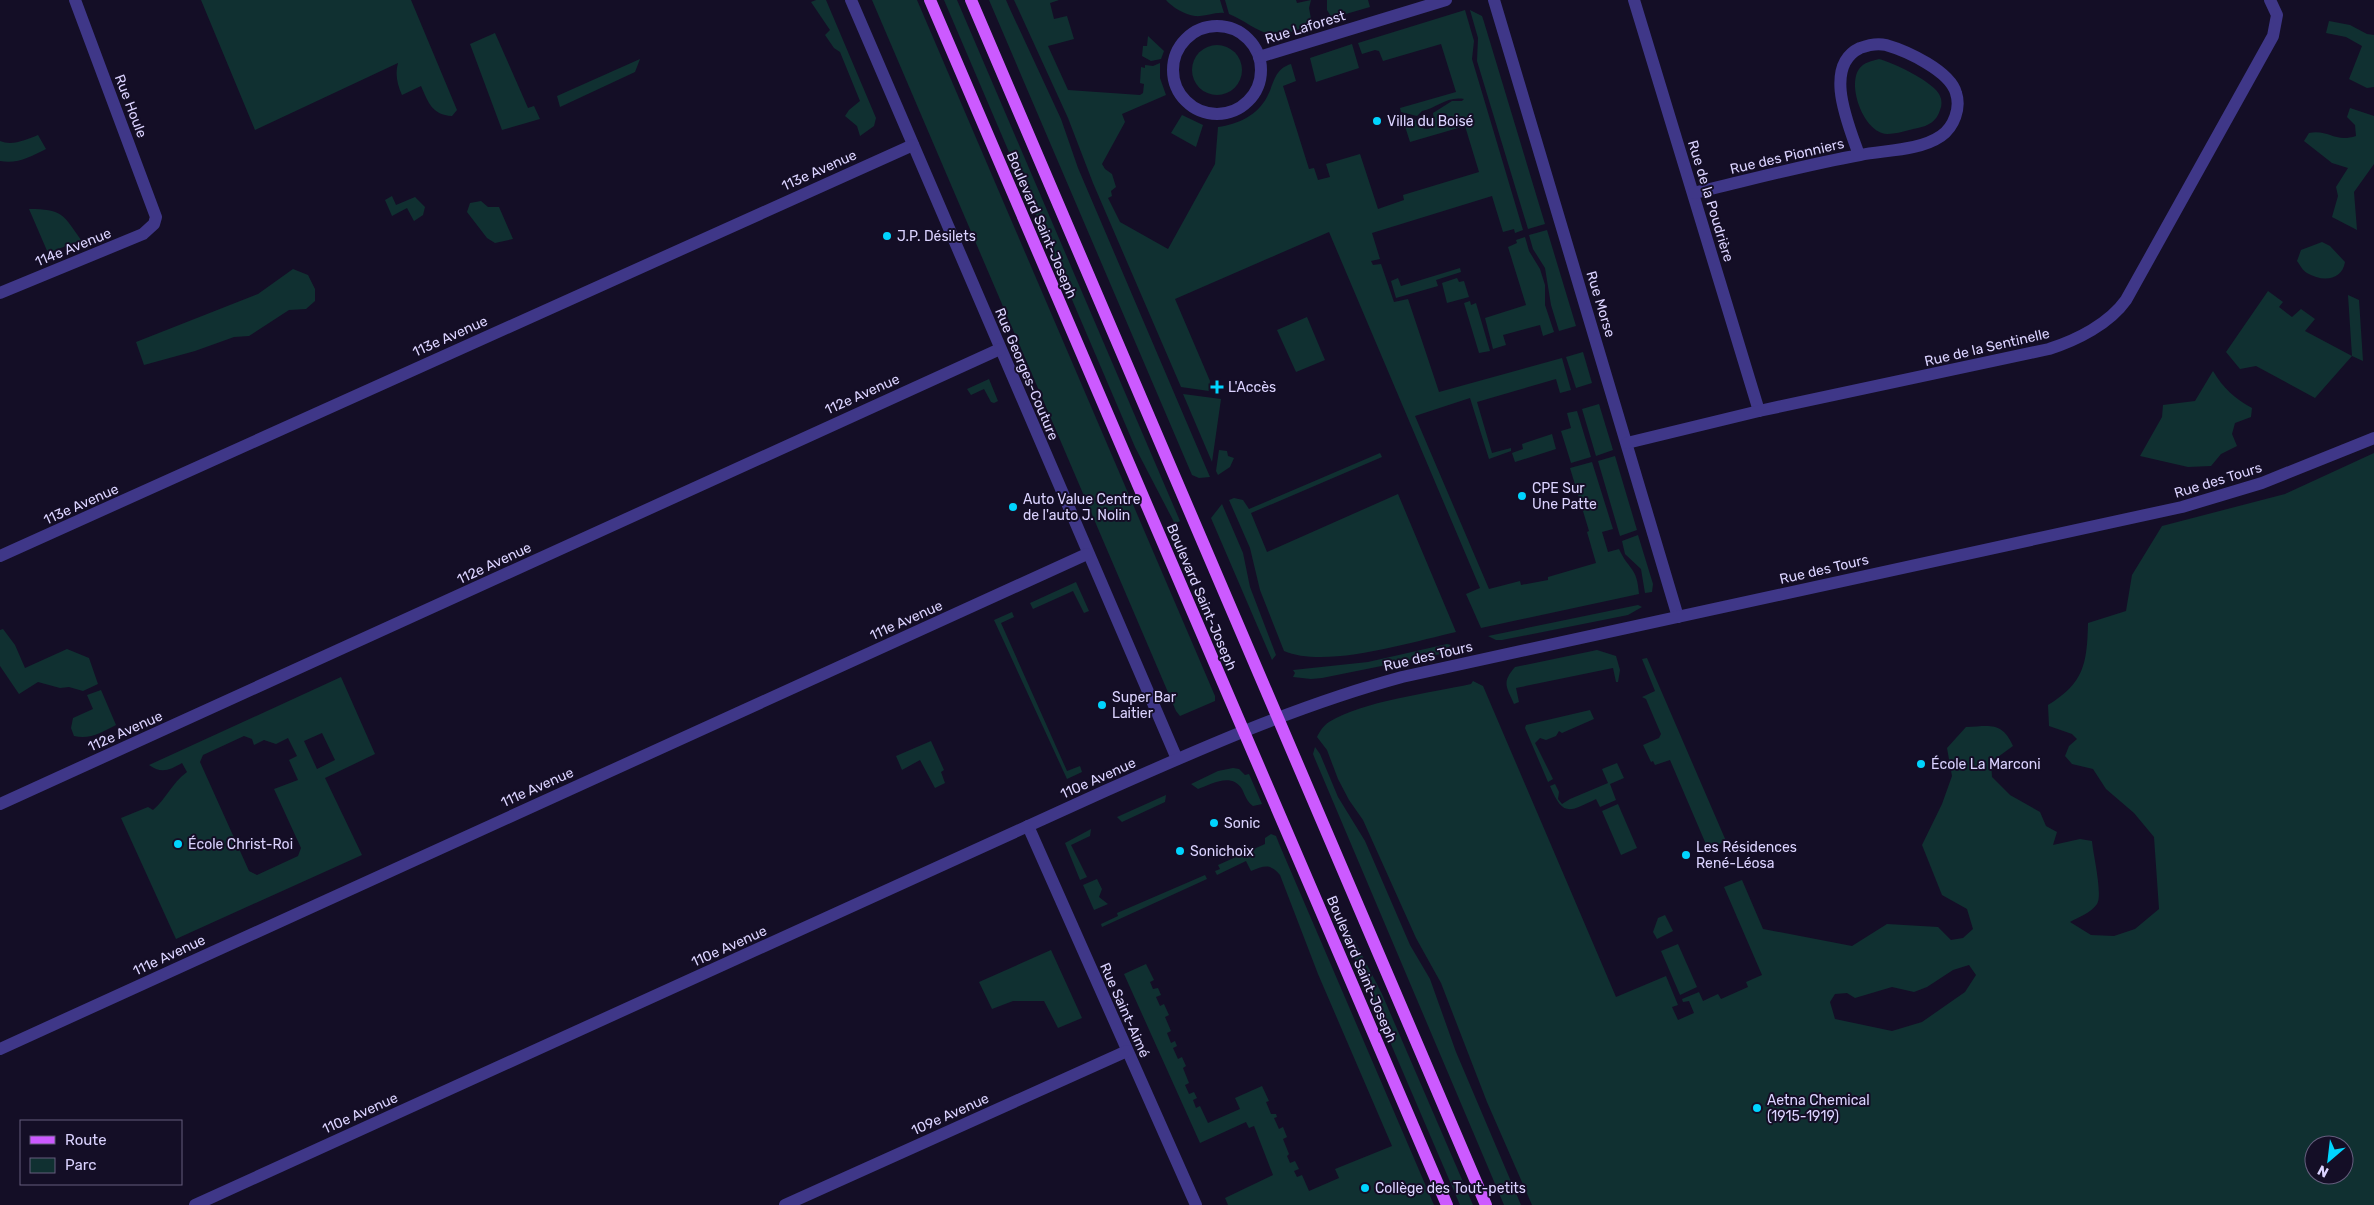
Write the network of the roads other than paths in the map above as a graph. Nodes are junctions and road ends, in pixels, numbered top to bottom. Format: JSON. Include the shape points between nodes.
{"nodes":[{"id":1,"x":75,"y":0,"type":"edge"},
{"id":2,"x":851,"y":0,"type":"edge"},
{"id":3,"x":930,"y":0,"type":"edge"},
{"id":4,"x":971,"y":0,"type":"edge"},
{"id":5,"x":1446,"y":0,"type":"edge"},
{"id":6,"x":1494,"y":0,"type":"edge"},
{"id":7,"x":1634,"y":0,"type":"edge"},
{"id":8,"x":2270,"y":0,"type":"edge"},
{"id":9,"x":1259,"y":57,"type":"junction"},
{"id":10,"x":913,"y":145,"type":"junction"},
{"id":11,"x":1859,"y":155,"type":"junction"},
{"id":12,"x":1694,"y":193,"type":"junction"},
{"id":13,"x":154,"y":224,"type":"joint"},
{"id":14,"x":0,"y":293,"type":"edge"},
{"id":15,"x":1000,"y":349,"type":"junction"},
{"id":16,"x":1759,"y":411,"type":"junction"},
{"id":17,"x":2374,"y":438,"type":"edge"},
{"id":18,"x":1627,"y":443,"type":"junction"},
{"id":19,"x":1087,"y":554,"type":"junction"},
{"id":20,"x":0,"y":556,"type":"edge"},
{"id":21,"x":1678,"y":617,"type":"junction"},
{"id":22,"x":1277,"y":717,"type":"junction"},
{"id":23,"x":1244,"y":730,"type":"junction"},
{"id":24,"x":1177,"y":759,"type":"junction"},
{"id":25,"x":0,"y":804,"type":"edge"},
{"id":26,"x":1028,"y":826,"type":"junction"},
{"id":27,"x":0,"y":1049,"type":"edge"},
{"id":28,"x":1127,"y":1051,"type":"junction"},
{"id":29,"x":195,"y":1205,"type":"edge"},
{"id":30,"x":785,"y":1205,"type":"edge"},
{"id":31,"x":1196,"y":1205,"type":"edge"},
{"id":32,"x":1447,"y":1205,"type":"edge"},
{"id":33,"x":1486,"y":1205,"type":"edge"}],
"edges":[{"from":1,"to":13,"type":"street","name":"Rue Houle","via":[[155,210]]},
{"from":2,"to":10,"type":"street","name":"Rue Georges-Couture"},
{"from":3,"to":23,"type":"main road","name":"Boulevard Saint-Joseph"},
{"from":4,"to":22,"type":"main road","name":"Boulevard Saint-Joseph"},
{"from":5,"to":9,"type":"street","name":"Rue Laforest"},
{"from":6,"to":18,"type":"street","name":"Rue Morse"},
{"from":7,"to":12,"type":"street","name":"Rue de la Poudrière"},
{"from":8,"to":16,"type":"street","name":"Rue de la Sentinelle","via":[[2277,15],[2274,36],[2129,294],[2114,314],[2072,341],[2049,349]]},
{"from":9,"to":9,"type":"street","name":"Rue Laforest","via":[[1242,34],[1224,27],[1201,29],[1179,47],[1173,75],[1177,89],[1185,101],[1204,112],[1226,114],[1251,99],[1261,72]]},
{"from":10,"to":15,"type":"street","name":"Rue Georges-Couture"},
{"from":10,"to":20,"type":"street","name":"113e Avenue"},
{"from":11,"to":11,"type":"street","name":"Rue des Pionniers","via":[[1924,144],[1942,136],[1958,107],[1956,93],[1944,74],[1885,44],[1869,45],[1855,51],[1842,68],[1840,85]]},
{"from":11,"to":12,"type":"street","name":"Rue des Pionniers"},
{"from":12,"to":16,"type":"street","name":"Rue de la Poudrière"},
{"from":13,"to":14,"type":"street","name":"114e Avenue","via":[[143,234]]},
{"from":15,"to":19,"type":"street","name":"Rue Georges-Couture"},
{"from":15,"to":25,"type":"street","name":"112e Avenue"},
{"from":16,"to":18,"type":"street","name":"Rue de la Sentinelle"},
{"from":17,"to":21,"type":"street","name":"Rue des Tours","via":[[2262,483],[2182,507]]},
{"from":18,"to":21,"type":"street","name":"Rue Morse"},
{"from":19,"to":24,"type":"street","name":"Rue Georges-Couture"},
{"from":19,"to":27,"type":"street","name":"111e Avenue"},
{"from":21,"to":22,"type":"street","name":"Rue des Tours","via":[[1402,677]]},
{"from":22,"to":23,"type":"street","name":"110e Avenue"},
{"from":22,"to":33,"type":"main road","name":"Boulevard Saint-Joseph"},
{"from":23,"to":24,"type":"street","name":"110e Avenue"},
{"from":23,"to":32,"type":"main road","name":"Boulevard Saint-Joseph"},
{"from":24,"to":26,"type":"street","name":"110e Avenue"},
{"from":26,"to":28,"type":"street","name":"Rue Saint-Aimé"},
{"from":26,"to":29,"type":"street","name":"110e Avenue"},
{"from":28,"to":30,"type":"street","name":"109e Avenue"},
{"from":28,"to":31,"type":"street","name":"Rue Saint-Aimé"}]}
